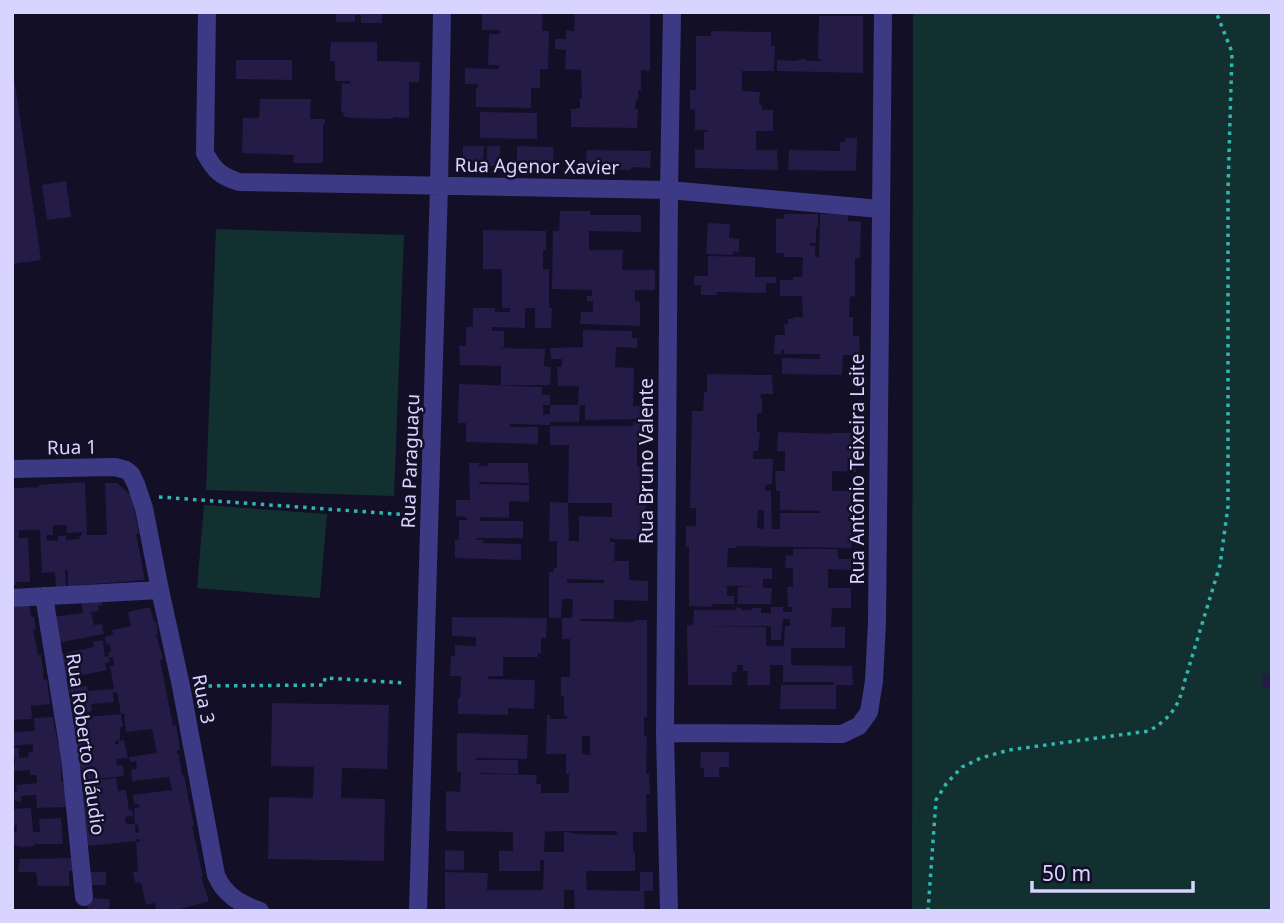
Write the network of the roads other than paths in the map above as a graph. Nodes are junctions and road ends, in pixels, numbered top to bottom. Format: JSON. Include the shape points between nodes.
{"nodes":[{"id":1,"x":206,"y":12,"type":"edge"},
{"id":2,"x":442,"y":12,"type":"edge"},
{"id":3,"x":672,"y":12,"type":"edge"},
{"id":4,"x":883,"y":12,"type":"edge"},
{"id":5,"x":439,"y":185,"type":"junction"},
{"id":6,"x":669,"y":190,"type":"junction"},
{"id":7,"x":880,"y":209,"type":"junction"},
{"id":8,"x":12,"y":469,"type":"edge"},
{"id":9,"x":131,"y":474,"type":"joint"},
{"id":10,"x":160,"y":590,"type":"junction"},
{"id":11,"x":44,"y":596,"type":"junction"},
{"id":12,"x":12,"y":598,"type":"edge"},
{"id":13,"x":665,"y":733,"type":"junction"},
{"id":14,"x":84,"y":897,"type":"dead end"},
{"id":15,"x":260,"y":911,"type":"edge"},
{"id":16,"x":418,"y":911,"type":"edge"},
{"id":17,"x":669,"y":911,"type":"edge"}],
"edges":[{"from":1,"to":5,"type":"street","name":"Rua Agenor Xavier","via":[[205,152],[217,172],[239,182]]},
{"from":2,"to":5,"type":"street","name":"Rua Paraguaçu"},
{"from":3,"to":6,"type":"street","name":"Rua Bruno Valente"},
{"from":4,"to":7,"type":"street","name":"Rua Antônio Teixeira Leite"},
{"from":5,"to":6,"type":"street","name":"Rua Agenor Xavier"},
{"from":5,"to":16,"type":"street","name":"Rua Paraguaçu"},
{"from":6,"to":7,"type":"street","name":"Rua Agenor Xavier"},
{"from":6,"to":13,"type":"street","name":"Rua Bruno Valente"},
{"from":7,"to":13,"type":"street","name":"Rua Antônio Teixeira Leite","via":[[877,622],[869,712],[859,726],[842,734]]},
{"from":8,"to":9,"type":"street","name":"Rua 1","via":[[115,467]]},
{"from":9,"to":10,"type":"street","name":"Rua 3","via":[[144,508]]},
{"from":10,"to":11,"type":"street"},
{"from":10,"to":15,"type":"street","name":"Rua 3","via":[[216,875],[230,895]]},
{"from":11,"to":12,"type":"street"},
{"from":11,"to":14,"type":"street","name":"Rua Roberto Cláudio","via":[[70,757]]},
{"from":13,"to":17,"type":"street","name":"Rua Bruno Valente"}]}
